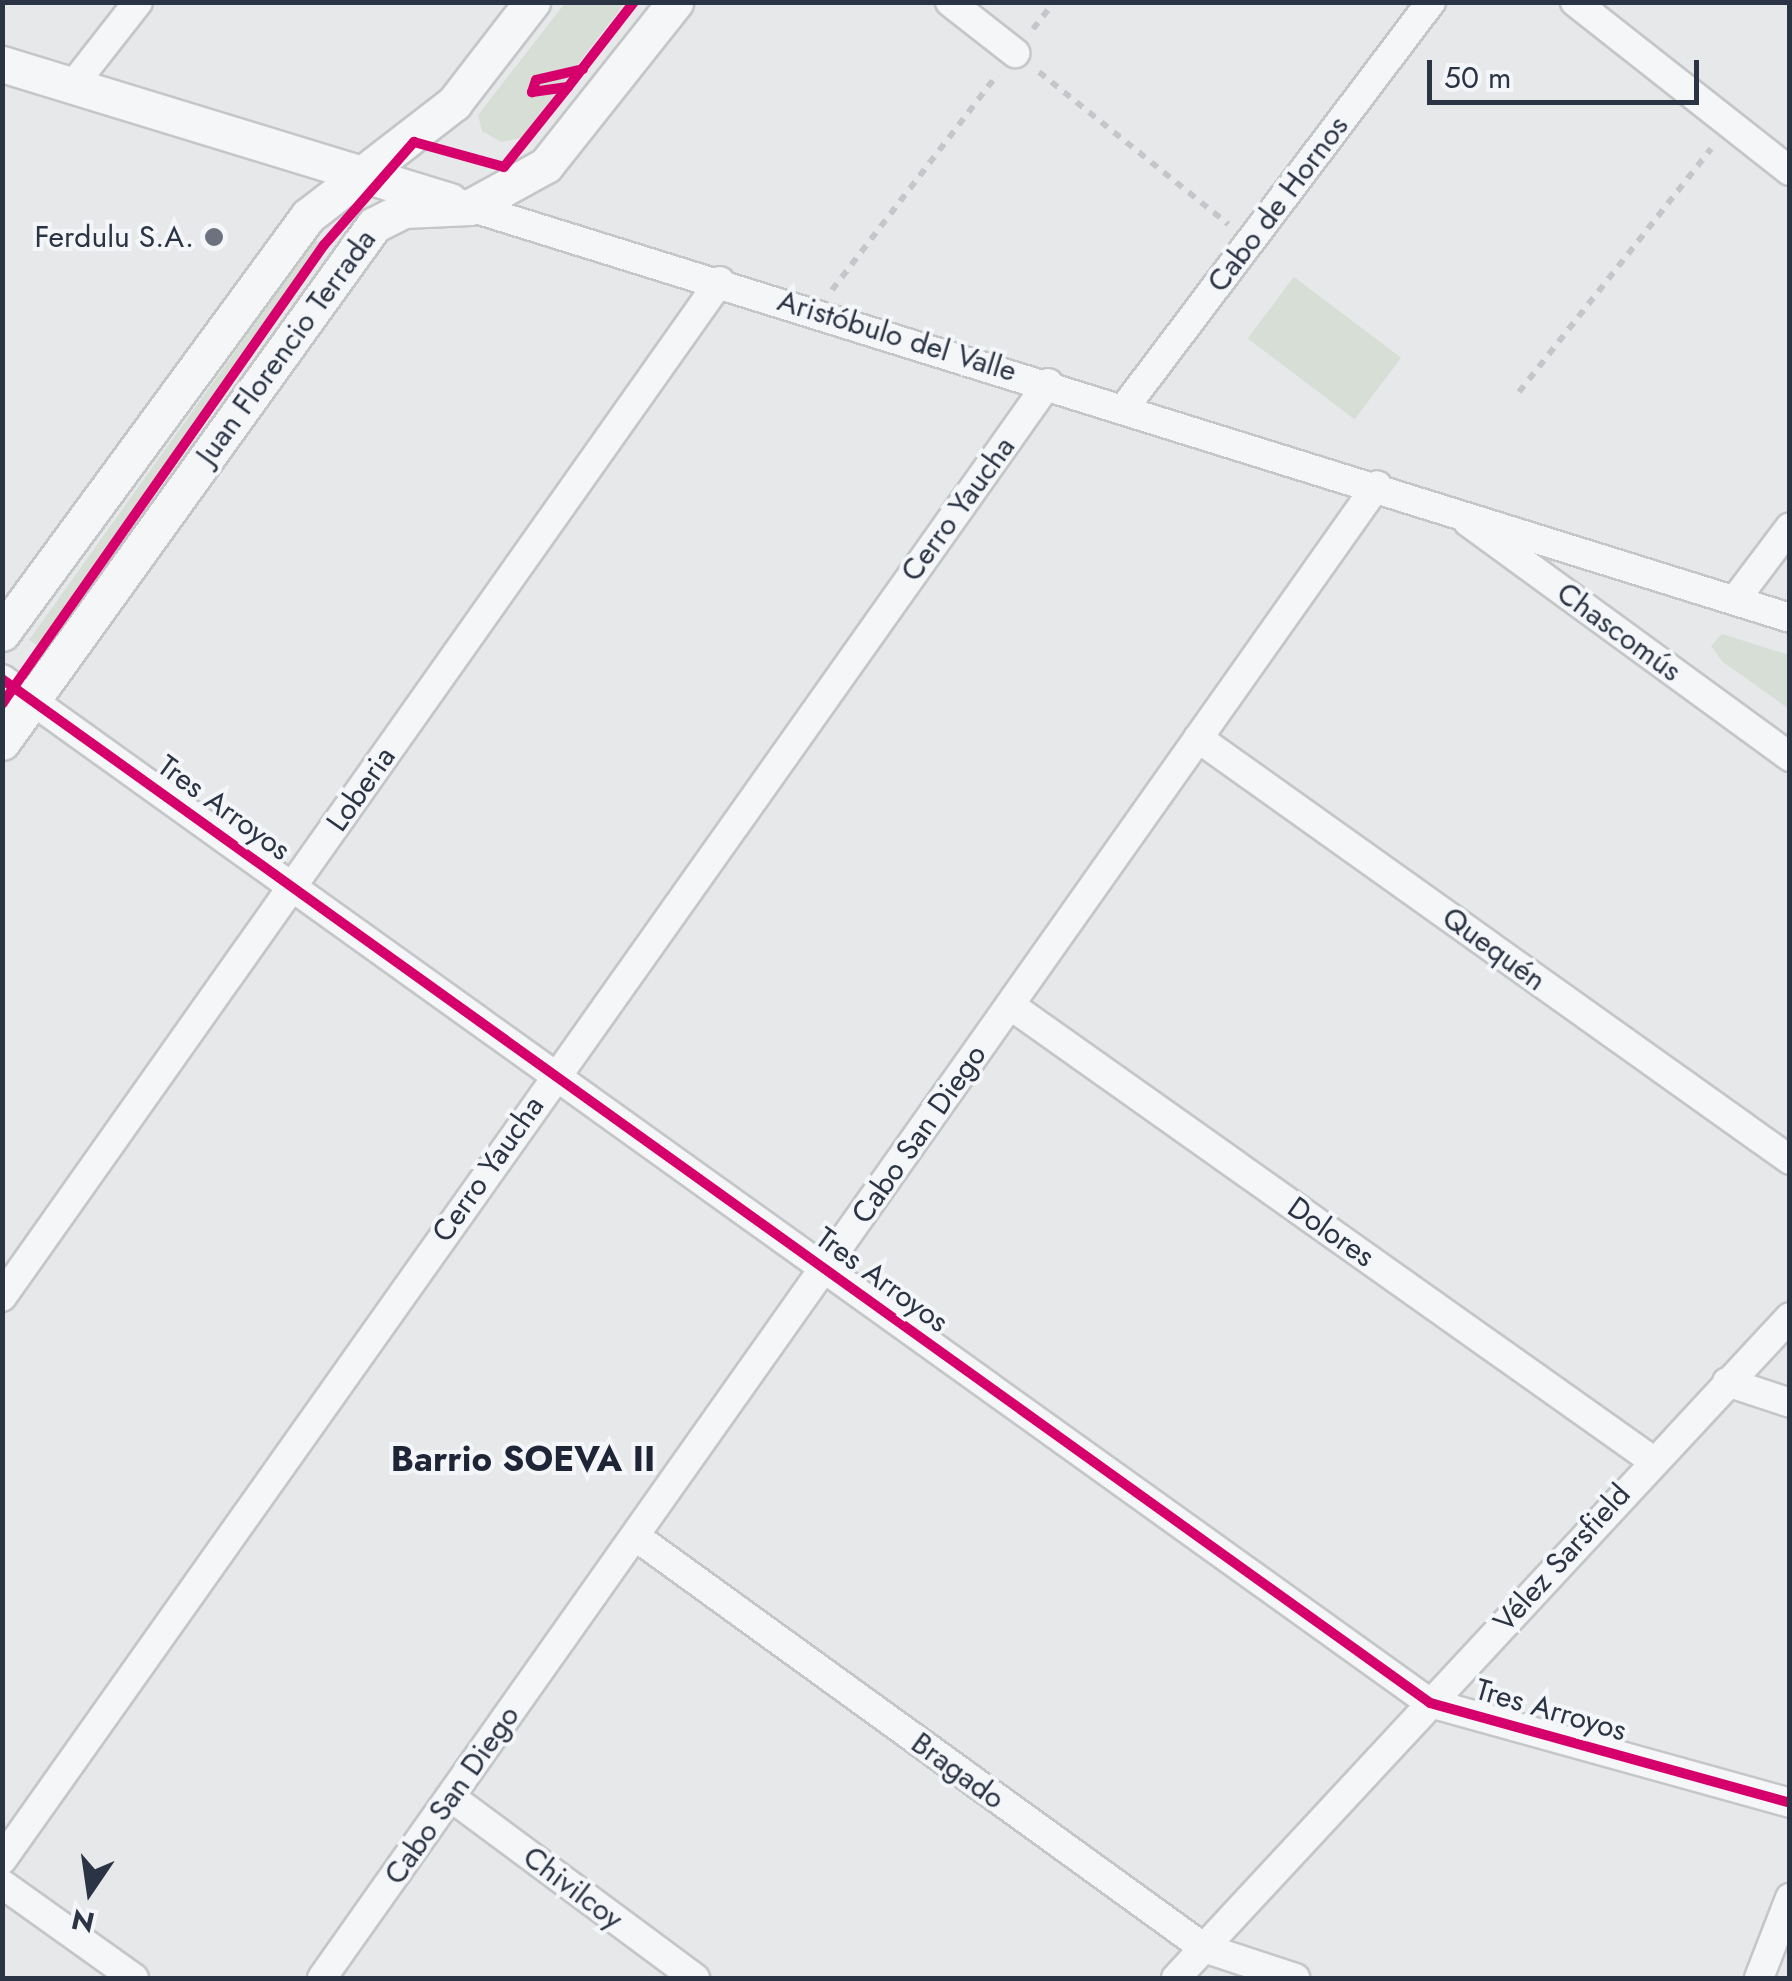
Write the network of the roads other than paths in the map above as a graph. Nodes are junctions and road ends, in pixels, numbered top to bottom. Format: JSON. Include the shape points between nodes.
{"nodes":[{"id":1,"x":138,"y":2,"type":"edge"},
{"id":2,"x":532,"y":2,"type":"edge"},
{"id":3,"x":675,"y":2,"type":"edge"},
{"id":4,"x":950,"y":2,"type":"edge"},
{"id":5,"x":1432,"y":2,"type":"edge"},
{"id":6,"x":1575,"y":2,"type":"edge"},
{"id":7,"x":1015,"y":52,"type":"road end"},
{"id":8,"x":2,"y":64,"type":"edge"},
{"id":9,"x":73,"y":85,"type":"junction"},
{"id":10,"x":1790,"y":172,"type":"edge"},
{"id":11,"x":368,"y":174,"type":"junction"},
{"id":12,"x":470,"y":207,"type":"junction"},
{"id":13,"x":720,"y":281,"type":"junction"},
{"id":14,"x":1048,"y":383,"type":"junction"},
{"id":15,"x":1124,"y":407,"type":"junction"},
{"id":16,"x":1376,"y":485,"type":"junction"},
{"id":17,"x":1448,"y":508,"type":"junction"},
{"id":18,"x":1790,"y":527,"type":"edge"},
{"id":19,"x":1734,"y":600,"type":"junction"},
{"id":20,"x":1790,"y":618,"type":"edge"},
{"id":21,"x":2,"y":632,"type":"edge"},
{"id":22,"x":2,"y":679,"type":"edge"},
{"id":23,"x":31,"y":701,"type":"junction"},
{"id":24,"x":1198,"y":738,"type":"junction"},
{"id":25,"x":2,"y":742,"type":"edge"},
{"id":26,"x":1790,"y":757,"type":"edge"},
{"id":27,"x":292,"y":888,"type":"junction"},
{"id":28,"x":1010,"y":1004,"type":"junction"},
{"id":29,"x":554,"y":1076,"type":"junction"},
{"id":30,"x":1790,"y":1160,"type":"edge"},
{"id":31,"x":824,"y":1269,"type":"junction"},
{"id":32,"x":2,"y":1297,"type":"edge"},
{"id":33,"x":1790,"y":1317,"type":"edge"},
{"id":34,"x":1726,"y":1382,"type":"junction"},
{"id":35,"x":1790,"y":1403,"type":"edge"},
{"id":36,"x":1652,"y":1460,"type":"junction"},
{"id":37,"x":635,"y":1536,"type":"junction"},
{"id":38,"x":1430,"y":1703,"type":"junction"},
{"id":39,"x":450,"y":1797,"type":"junction"},
{"id":40,"x":1790,"y":1803,"type":"edge"},
{"id":41,"x":2,"y":1860,"type":"edge"},
{"id":42,"x":2,"y":1884,"type":"edge"},
{"id":43,"x":1790,"y":1898,"type":"edge"},
{"id":44,"x":1204,"y":1948,"type":"junction"},
{"id":45,"x":134,"y":1978,"type":"edge"},
{"id":46,"x":322,"y":1978,"type":"edge"},
{"id":47,"x":695,"y":1978,"type":"edge"},
{"id":48,"x":1176,"y":1978,"type":"edge"},
{"id":49,"x":1295,"y":1978,"type":"edge"},
{"id":50,"x":1760,"y":1978,"type":"edge"}],
"edges":[{"from":1,"to":9,"type":"street"},
{"from":2,"to":11,"type":"street","name":"Juan Florencio Terrada","via":[[454,103]]},
{"from":3,"to":12,"type":"street","name":"Juan Florencio Terrada","via":[[565,147],[528,178]]},
{"from":4,"to":7,"type":"street"},
{"from":5,"to":15,"type":"street","name":"Cabo de Hornos"},
{"from":6,"to":10,"type":"street"},
{"from":8,"to":9,"type":"street","name":"Aristóbulo del Valle"},
{"from":9,"to":11,"type":"street","name":"Aristóbulo del Valle"},
{"from":11,"to":12,"type":"street","name":"Aristóbulo del Valle"},
{"from":11,"to":21,"type":"street","name":"Juan Florencio Terrada","via":[[308,216]]},
{"from":12,"to":13,"type":"street","name":"Aristóbulo del Valle"},
{"from":12,"to":23,"type":"street","name":"Juan Florencio Terrada","via":[[404,210],[374,225]]},
{"from":13,"to":14,"type":"street","name":"Aristóbulo del Valle"},
{"from":13,"to":27,"type":"street","name":"Loberia"},
{"from":14,"to":15,"type":"street","name":"Aristóbulo del Valle"},
{"from":14,"to":29,"type":"street","name":"Cerro Yaucha"},
{"from":15,"to":16,"type":"street","name":"Aristóbulo del Valle"},
{"from":16,"to":17,"type":"street","name":"Aristóbulo del Valle"},
{"from":16,"to":24,"type":"street","name":"Cabo San Diego"},
{"from":17,"to":19,"type":"street","name":"Aristóbulo del Valle"},
{"from":17,"to":26,"type":"street","name":"Chascomús"},
{"from":18,"to":19,"type":"street"},
{"from":19,"to":20,"type":"street","name":"Aristóbulo del Valle"},
{"from":22,"to":23,"type":"street","name":"Tres Arroyos"},
{"from":23,"to":25,"type":"street","name":"Juan Florencio Terrada"},
{"from":23,"to":27,"type":"street","name":"Tres Arroyos"},
{"from":24,"to":28,"type":"street","name":"Cabo San Diego"},
{"from":24,"to":30,"type":"street","name":"Quequén"},
{"from":27,"to":29,"type":"street","name":"Tres Arroyos"},
{"from":27,"to":32,"type":"street","name":"Loberia"},
{"from":28,"to":31,"type":"street","name":"Cabo San Diego"},
{"from":28,"to":36,"type":"street","name":"Dolores"},
{"from":29,"to":31,"type":"street","name":"Tres Arroyos"},
{"from":29,"to":41,"type":"street","name":"Cerro Yaucha"},
{"from":31,"to":37,"type":"street","name":"Cabo San Diego"},
{"from":31,"to":38,"type":"street","name":"Tres Arroyos"},
{"from":33,"to":34,"type":"street","name":"Vélez Sarsfield"},
{"from":34,"to":35,"type":"street"},
{"from":34,"to":36,"type":"street","name":"Vélez Sarsfield"},
{"from":36,"to":38,"type":"street","name":"Vélez Sarsfield"},
{"from":37,"to":39,"type":"street","name":"Cabo San Diego"},
{"from":37,"to":44,"type":"street","name":"Bragado"},
{"from":38,"to":40,"type":"street","name":"Tres Arroyos"},
{"from":38,"to":44,"type":"street","name":"Vélez Sarsfield"},
{"from":39,"to":46,"type":"street","name":"Cabo San Diego"},
{"from":39,"to":47,"type":"street","name":"Chivilcoy"},
{"from":42,"to":45,"type":"street"},
{"from":43,"to":50,"type":"street"},
{"from":44,"to":48,"type":"street","name":"Vélez Sarsfield"},
{"from":44,"to":49,"type":"street","name":"Bragado"}]}
